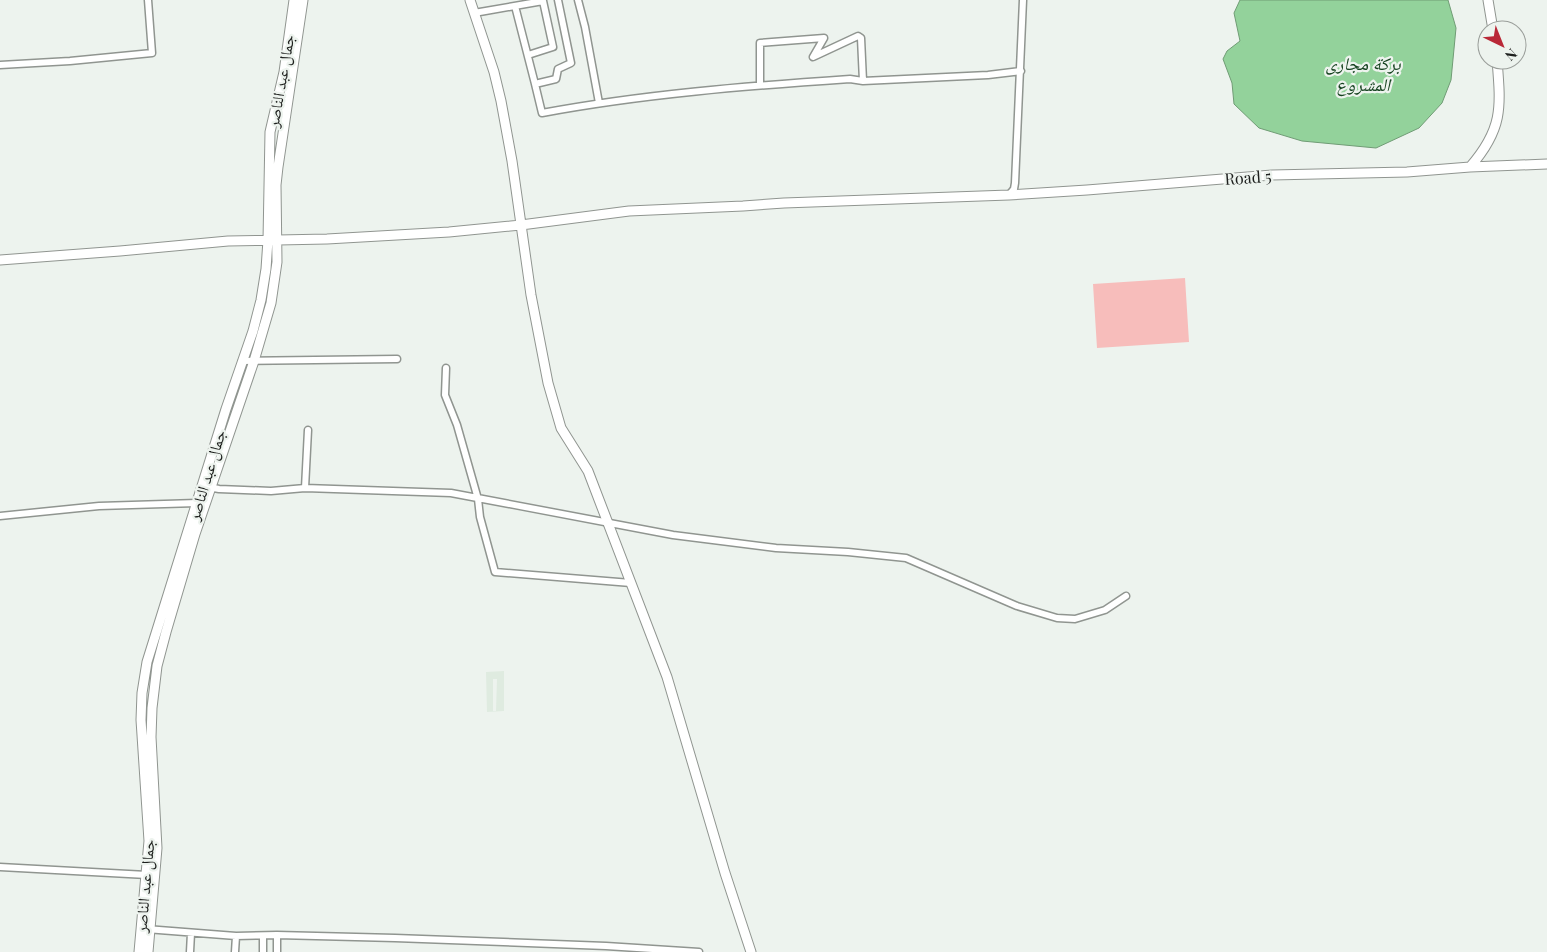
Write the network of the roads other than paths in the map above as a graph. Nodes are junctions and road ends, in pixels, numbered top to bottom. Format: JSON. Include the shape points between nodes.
{"nodes":[{"id":1,"x":148,"y":0,"type":"edge"},
{"id":2,"x":294,"y":0,"type":"edge"},
{"id":3,"x":303,"y":0,"type":"edge"},
{"id":4,"x":470,"y":0,"type":"edge"},
{"id":5,"x":558,"y":0,"type":"edge"},
{"id":6,"x":578,"y":0,"type":"edge"},
{"id":7,"x":1023,"y":0,"type":"edge"},
{"id":8,"x":1488,"y":0,"type":"edge"},
{"id":9,"x":515,"y":6,"type":"junction"},
{"id":10,"x":474,"y":13,"type":"junction"},
{"id":11,"x":1491,"y":20,"type":"edge"},
{"id":12,"x":528,"y":55,"type":"junction"},
{"id":13,"x":0,"y":65,"type":"edge"},
{"id":14,"x":1497,"y":70,"type":"edge"},
{"id":15,"x":1021,"y":71,"type":"junction"},
{"id":16,"x":863,"y":81,"type":"junction"},
{"id":17,"x":535,"y":84,"type":"junction"},
{"id":18,"x":760,"y":85,"type":"junction"},
{"id":19,"x":599,"y":102,"type":"junction"},
{"id":20,"x":1547,"y":164,"type":"edge"},
{"id":21,"x":1470,"y":167,"type":"junction"},
{"id":22,"x":1009,"y":195,"type":"junction"},
{"id":23,"x":521,"y":225,"type":"junction"},
{"id":24,"x":268,"y":240,"type":"junction"},
{"id":25,"x":278,"y":240,"type":"junction"},
{"id":26,"x":0,"y":260,"type":"edge"},
{"id":27,"x":398,"y":359,"type":"dead end"},
{"id":28,"x":242,"y":361,"type":"junction"},
{"id":29,"x":254,"y":361,"type":"junction"},
{"id":30,"x":446,"y":368,"type":"dead end"},
{"id":31,"x":308,"y":430,"type":"dead end"},
{"id":32,"x":206,"y":487,"type":"junction"},
{"id":33,"x":305,"y":488,"type":"junction"},
{"id":34,"x":478,"y":499,"type":"junction"},
{"id":35,"x":197,"y":503,"type":"junction"},
{"id":36,"x":0,"y":516,"type":"edge"},
{"id":37,"x":610,"y":523,"type":"junction"},
{"id":38,"x":631,"y":583,"type":"junction"},
{"id":39,"x":1126,"y":596,"type":"dead end"},
{"id":40,"x":0,"y":867,"type":"edge"},
{"id":41,"x":147,"y":875,"type":"junction"},
{"id":42,"x":146,"y":929,"type":"junction"},
{"id":43,"x":192,"y":933,"type":"junction"},
{"id":44,"x":277,"y":935,"type":"junction"},
{"id":45,"x":236,"y":936,"type":"junction"},
{"id":46,"x":263,"y":936,"type":"junction"},
{"id":47,"x":139,"y":952,"type":"edge"},
{"id":48,"x":148,"y":952,"type":"edge"},
{"id":49,"x":190,"y":952,"type":"edge"},
{"id":50,"x":235,"y":952,"type":"edge"},
{"id":51,"x":263,"y":952,"type":"edge"},
{"id":52,"x":277,"y":952,"type":"edge"},
{"id":53,"x":699,"y":952,"type":"edge"},
{"id":54,"x":751,"y":952,"type":"edge"}],
"edges":[{"from":1,"to":13,"type":"street","via":[[152,53]]},
{"from":2,"to":24,"type":"main road","name":"جمال عبد الناصر","via":[[284,72],[270,132]]},
{"from":3,"to":25,"type":"main road","name":"جمال عبد الناصر","via":[[276,185]]},
{"from":4,"to":10,"type":"main road"},
{"from":5,"to":17,"type":"street","via":[[571,63],[558,69],[556,79]]},
{"from":6,"to":19,"type":"street"},
{"from":7,"to":15,"type":"street"},
{"from":8,"to":11,"type":"main road"},
{"from":9,"to":10,"type":"street"},
{"from":9,"to":12,"type":"street"},
{"from":9,"to":12,"type":"street","via":[[543,1],[553,47]]},
{"from":10,"to":23,"type":"main road","via":[[501,101]]},
{"from":12,"to":17,"type":"street"},
{"from":14,"to":21,"type":"main road","via":[[1499,114],[1494,133]]},
{"from":15,"to":16,"type":"street"},
{"from":15,"to":22,"type":"street","via":[[1015,183]]},
{"from":16,"to":18,"type":"street","via":[[850,79]]},
{"from":16,"to":18,"type":"street","via":[[861,38],[858,36],[813,57],[824,38],[760,43]]},
{"from":17,"to":19,"type":"street","via":[[542,113]]},
{"from":18,"to":19,"type":"street"},
{"from":20,"to":21,"type":"main road","name":"Road 5"},
{"from":21,"to":22,"type":"main road","name":"Road 5","via":[[1272,175]]},
{"from":22,"to":23,"type":"main road","name":"Road 5","via":[[655,209]]},
{"from":23,"to":25,"type":"main road","name":"Road 5"},
{"from":23,"to":37,"type":"main road","via":[[550,392],[561,428],[588,471]]},
{"from":24,"to":25,"type":"main road","name":"Road 5"},
{"from":24,"to":26,"type":"main road","name":"Road 5"},
{"from":24,"to":28,"type":"main road","name":"جمال عبد الناصر","via":[[261,300]]},
{"from":25,"to":29,"type":"main road","name":"جمال عبد الناصر","via":[[270,303]]},
{"from":27,"to":29,"type":"street"},
{"from":28,"to":29,"type":"street"},
{"from":28,"to":32,"type":"main road","name":"جمال عبد الناصر"},
{"from":29,"to":32,"type":"main road","name":"جمال عبد الناصر"},
{"from":30,"to":34,"type":"street","via":[[445,395]]},
{"from":31,"to":33,"type":"street"},
{"from":32,"to":33,"type":"street","via":[[271,491]]},
{"from":32,"to":35,"type":"main road","name":"جمال عبد الناصر"},
{"from":32,"to":42,"type":"main road","name":"جمال عبد الناصر","via":[[154,687],[152,737],[157,848]]},
{"from":33,"to":34,"type":"street","via":[[451,493]]},
{"from":34,"to":37,"type":"street"},
{"from":34,"to":38,"type":"street","via":[[495,572]]},
{"from":35,"to":36,"type":"street","via":[[99,506]]},
{"from":35,"to":41,"type":"main road","name":"جمال عبد الناصر","via":[[147,662],[142,692],[142,751],[149,841]]},
{"from":37,"to":38,"type":"main road"},
{"from":37,"to":39,"type":"street","via":[[776,548],[906,558],[1017,606],[1057,618],[1075,619],[1105,610]]},
{"from":38,"to":54,"type":"main road","via":[[667,676]]},
{"from":40,"to":41,"type":"street"},
{"from":41,"to":42,"type":"main road","name":"جمال عبد الناصر"},
{"from":42,"to":43,"type":"street"},
{"from":42,"to":47,"type":"main road","name":"جمال عبد الناصر"},
{"from":42,"to":48,"type":"main road","name":"جمال عبد الناصر"},
{"from":43,"to":45,"type":"street"},
{"from":43,"to":49,"type":"street"},
{"from":44,"to":46,"type":"street"},
{"from":44,"to":52,"type":"street"},
{"from":44,"to":53,"type":"street"},
{"from":45,"to":46,"type":"street"},
{"from":45,"to":50,"type":"street"},
{"from":46,"to":51,"type":"street"}]}
